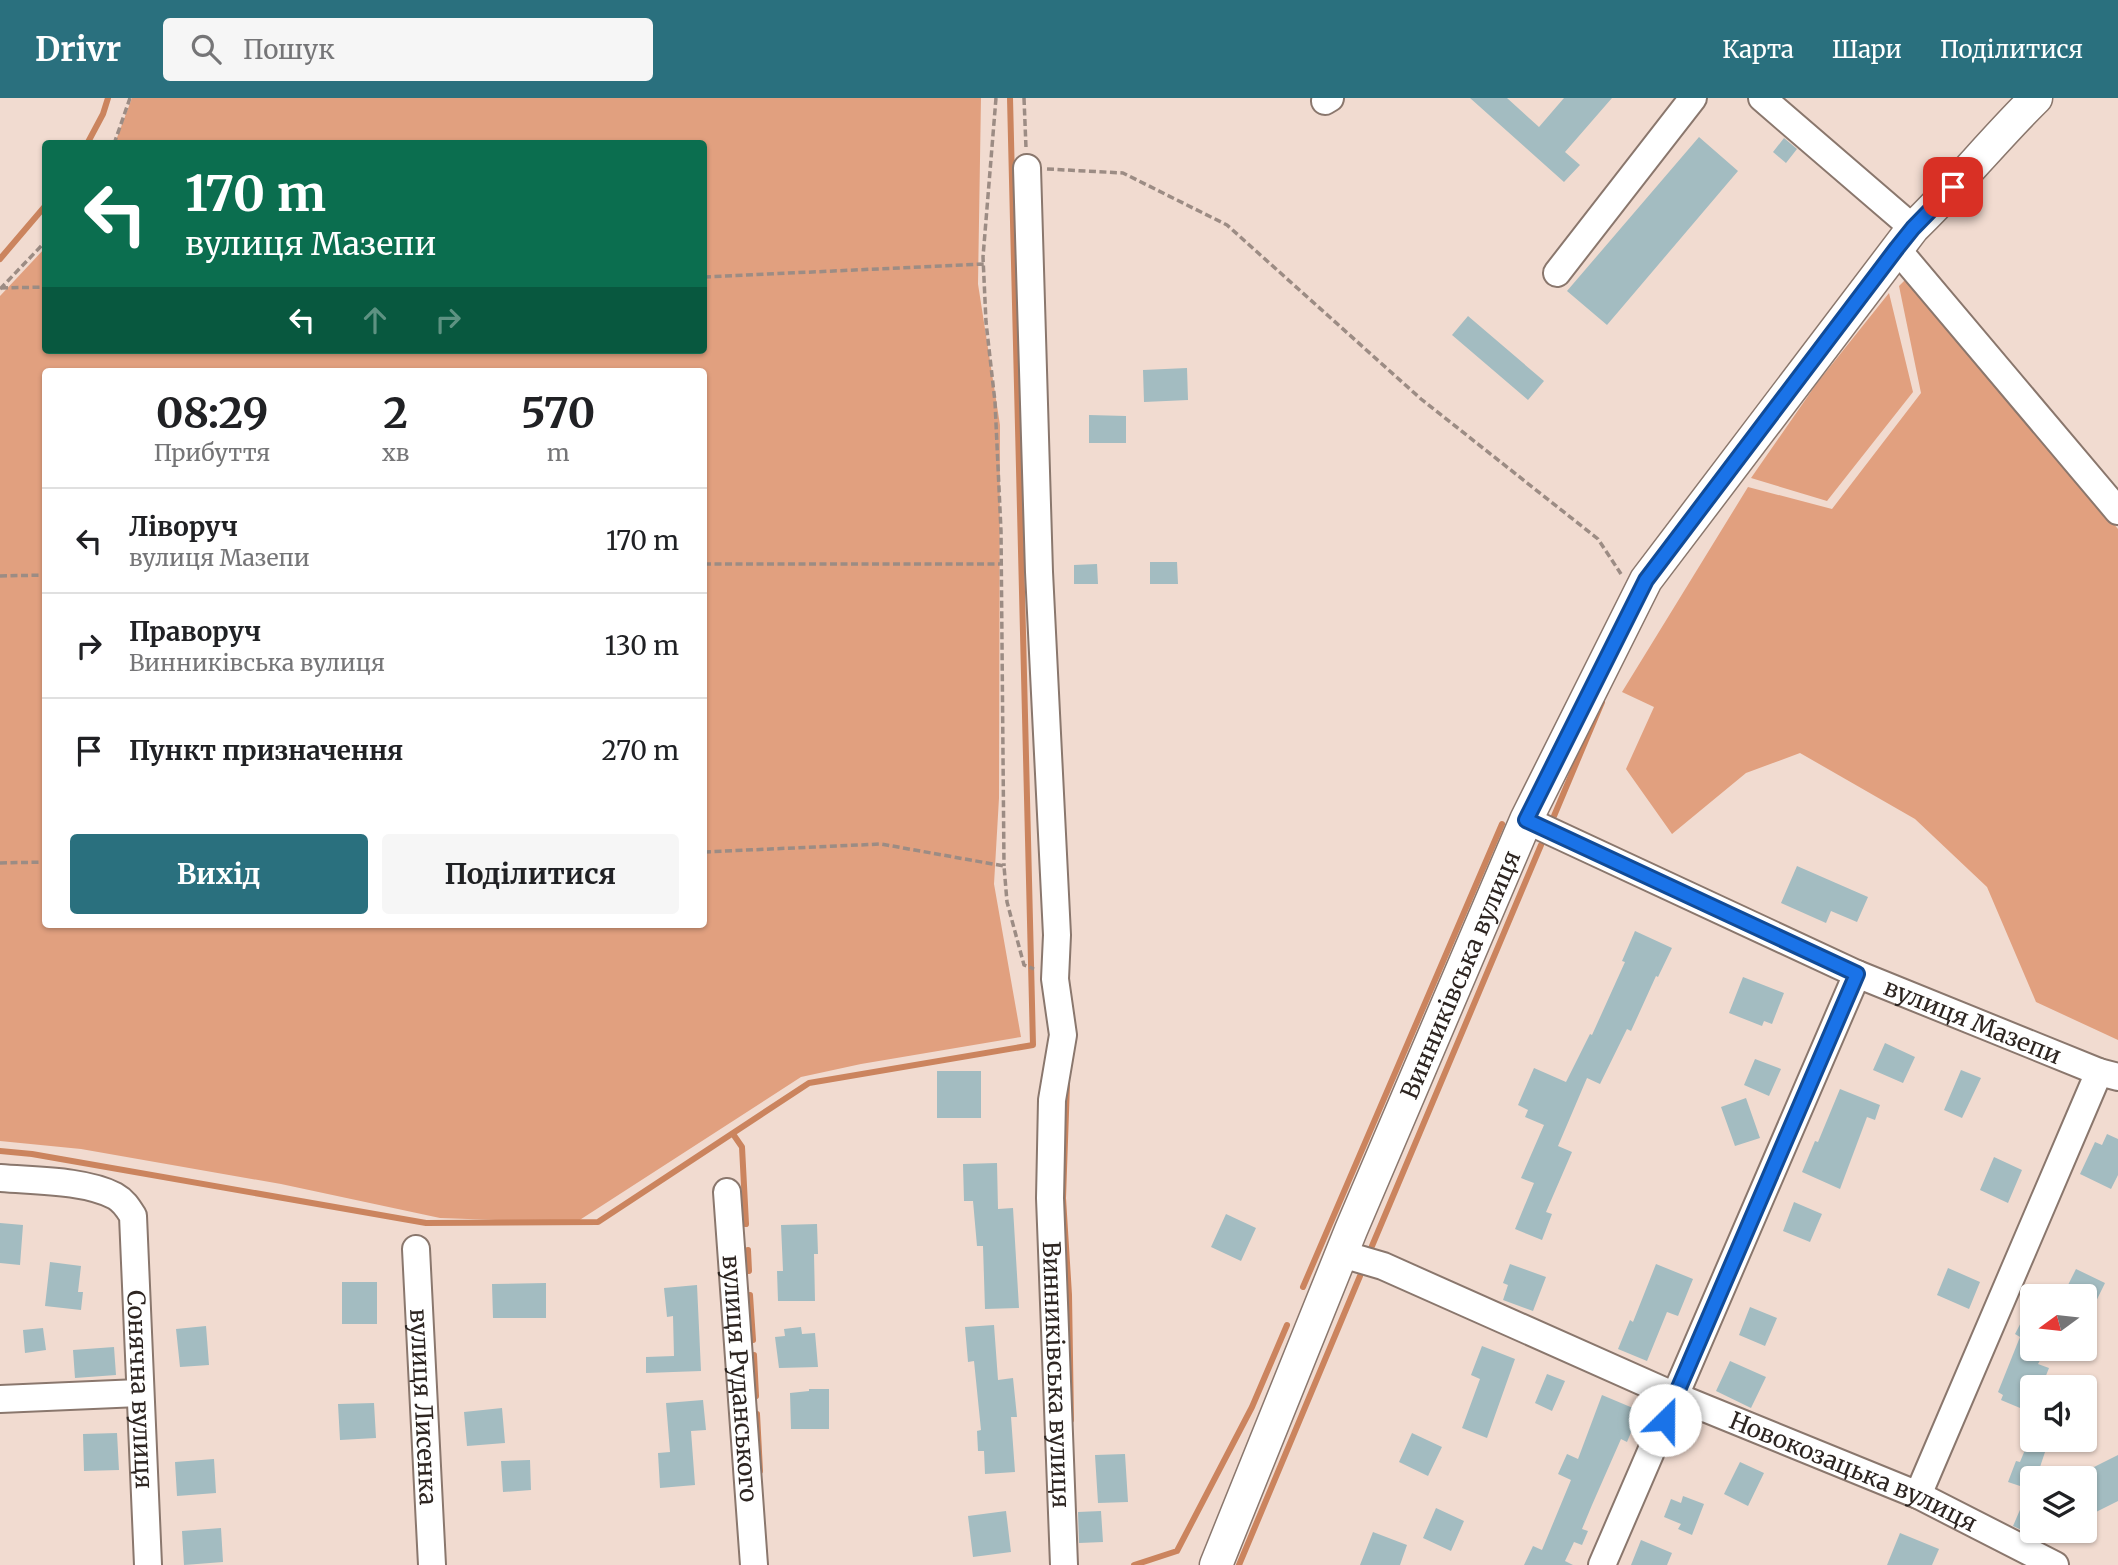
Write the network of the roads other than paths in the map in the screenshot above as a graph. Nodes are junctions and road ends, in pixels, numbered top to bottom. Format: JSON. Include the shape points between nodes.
{"nodes":[{"id":1,"x":1693,"y":98,"type":"edge"},
{"id":2,"x":1762,"y":98,"type":"edge"},
{"id":3,"x":2036,"y":98,"type":"edge"},
{"id":4,"x":1027,"y":167,"type":"road end"},
{"id":5,"x":1905,"y":238,"type":"junction"},
{"id":6,"x":1557,"y":273,"type":"dead end"},
{"id":7,"x":2118,"y":512,"type":"edge"},
{"id":8,"x":1526,"y":820,"type":"junction"},
{"id":9,"x":1857,"y":974,"type":"junction"},
{"id":10,"x":2109,"y":1074,"type":"edge"},
{"id":11,"x":0,"y":1178,"type":"edge"},
{"id":12,"x":727,"y":1192,"type":"dead end"},
{"id":13,"x":416,"y":1248,"type":"dead end"},
{"id":14,"x":1342,"y":1254,"type":"junction"},
{"id":15,"x":139,"y":1393,"type":"junction"},
{"id":16,"x":1675,"y":1396,"type":"junction"},
{"id":17,"x":0,"y":1399,"type":"edge"},
{"id":18,"x":1918,"y":1495,"type":"junction"},
{"id":19,"x":148,"y":1565,"type":"edge"},
{"id":20,"x":432,"y":1565,"type":"edge"},
{"id":21,"x":754,"y":1565,"type":"edge"},
{"id":22,"x":1064,"y":1565,"type":"edge"},
{"id":23,"x":1216,"y":1565,"type":"edge"},
{"id":24,"x":1602,"y":1565,"type":"edge"},
{"id":25,"x":2055,"y":1565,"type":"edge"}],
"edges":[{"from":1,"to":6,"type":"street"},
{"from":2,"to":5,"type":"street"},
{"from":3,"to":5,"type":"main road","name":"Винниківська вулиця"},
{"from":4,"to":22,"type":"street","name":"Винниківська вулиця","via":[[1039,572],[1058,935],[1055,979],[1063,1035],[1052,1100],[1050,1198]]},
{"from":5,"to":7,"type":"street"},
{"from":5,"to":8,"type":"main road","name":"Винниківська вулиця","via":[[1654,569]]},
{"from":8,"to":9,"type":"street","name":"вулиця Мазепи"},
{"from":8,"to":14,"type":"main road","name":"Винниківська вулиця"},
{"from":9,"to":10,"type":"street","name":"вулиця Мазепи"},
{"from":9,"to":16,"type":"street"},
{"from":10,"to":18,"type":"street"},
{"from":11,"to":15,"type":"street","name":"Сонячна вулиця","via":[[89,1187],[126,1205],[133,1216]]},
{"from":12,"to":21,"type":"street","name":"вулиця Руданського"},
{"from":13,"to":20,"type":"street","name":"вулиця Лисенка"},
{"from":14,"to":16,"type":"street","name":"Новокозацька вулиця","via":[[1383,1266]]},
{"from":14,"to":23,"type":"main road","name":"Винниківська вулиця"},
{"from":15,"to":17,"type":"street"},
{"from":15,"to":19,"type":"street","name":"Сонячна вулиця"},
{"from":16,"to":18,"type":"street","name":"Новокозацька вулиця"},
{"from":16,"to":24,"type":"street"},
{"from":18,"to":25,"type":"street","name":"Новокозацька вулиця"}]}
